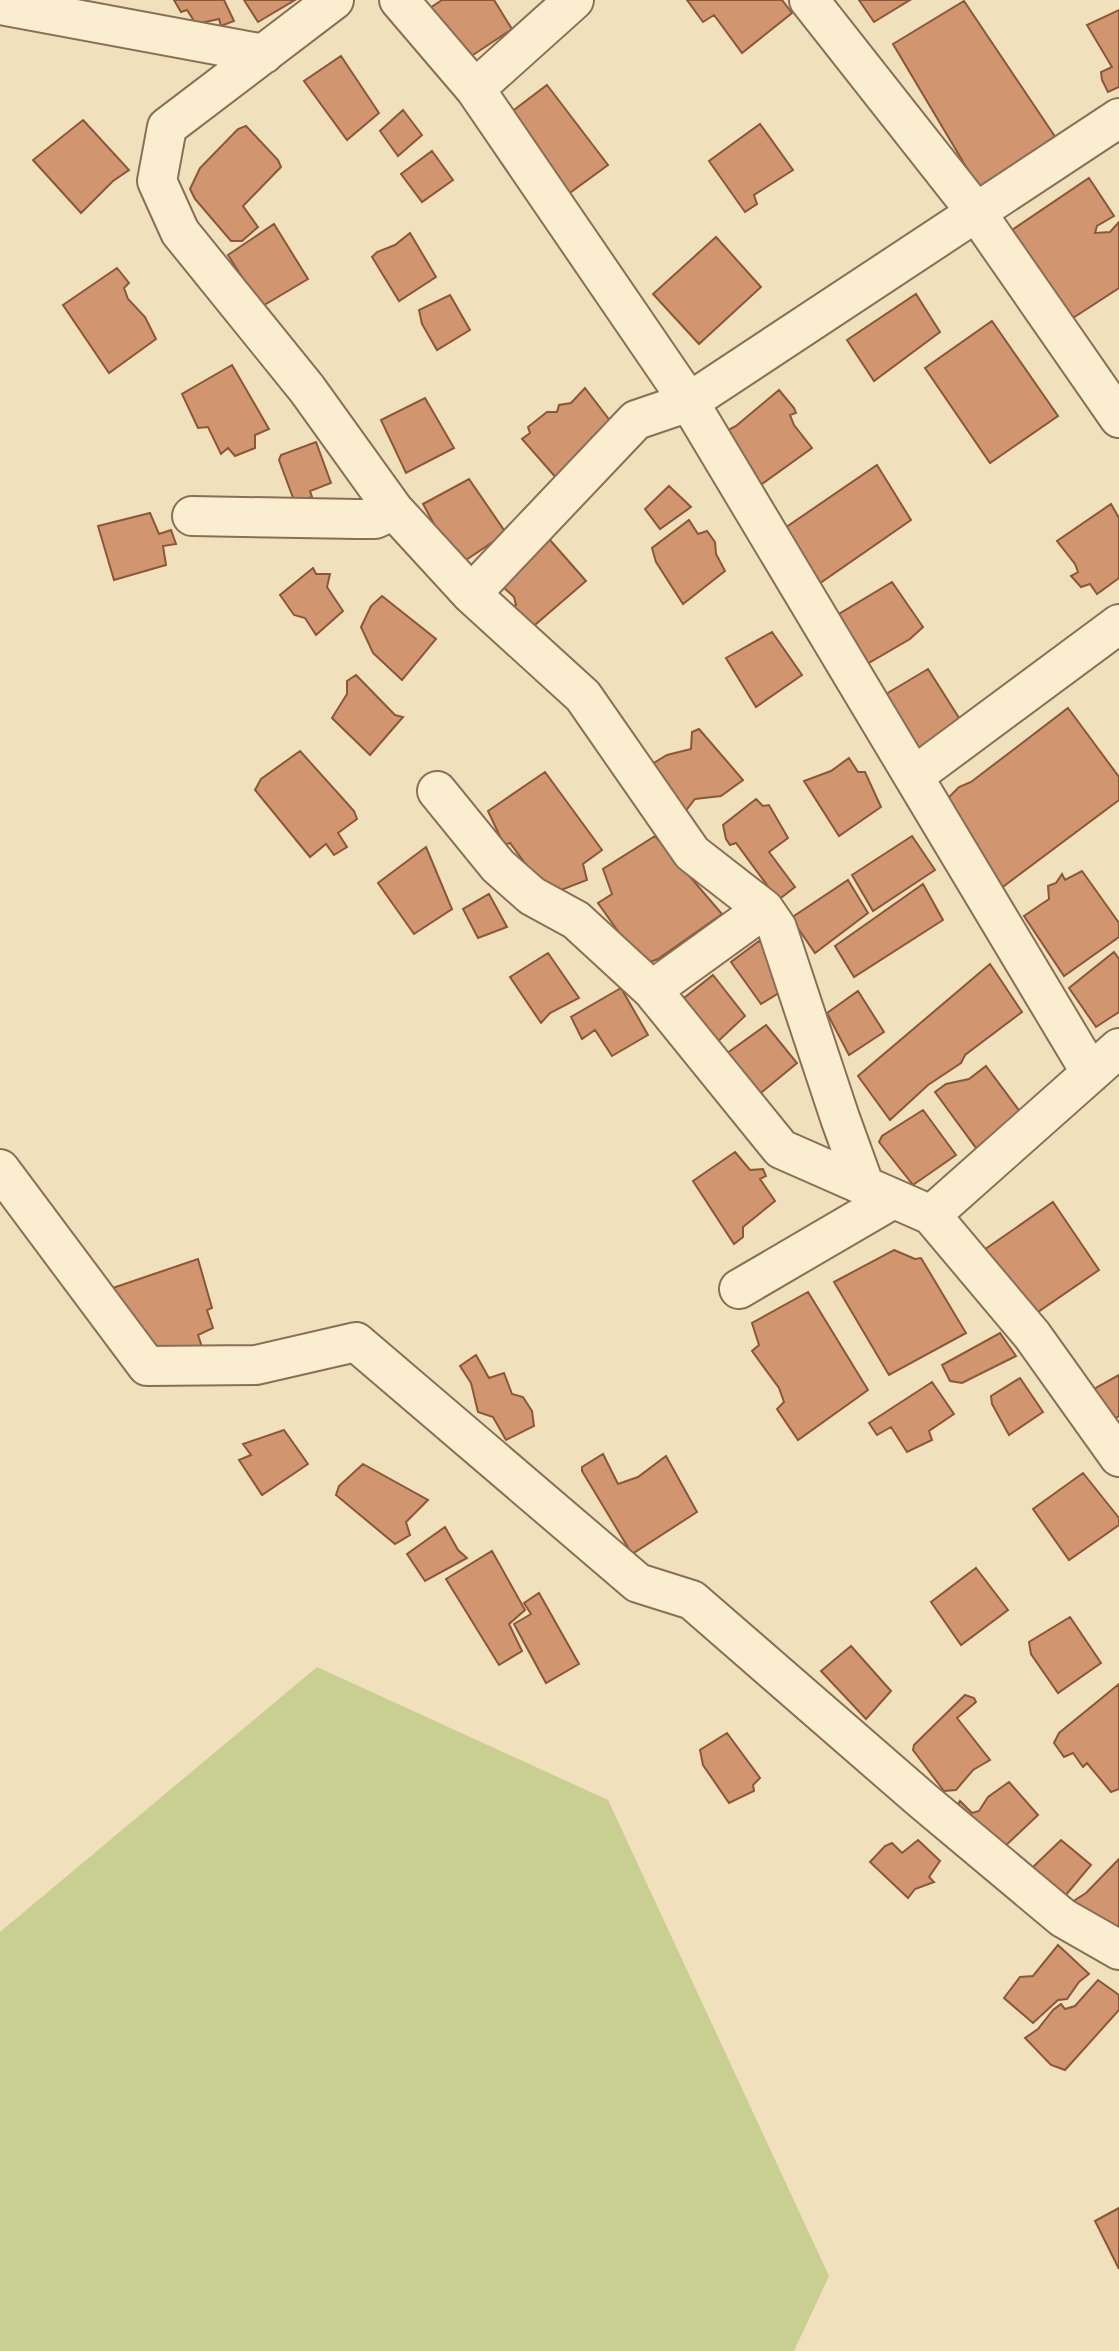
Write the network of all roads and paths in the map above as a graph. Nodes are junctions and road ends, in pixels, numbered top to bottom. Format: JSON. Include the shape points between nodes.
{"nodes":[{"id":1,"x":334,"y":0,"type":"edge"},
{"id":2,"x":399,"y":0,"type":"edge"},
{"id":3,"x":574,"y":0,"type":"edge"},
{"id":4,"x":809,"y":0,"type":"edge"},
{"id":5,"x":0,"y":5,"type":"edge"},
{"id":6,"x":264,"y":54,"type":"junction"},
{"id":7,"x":475,"y":89,"type":"junction"},
{"id":8,"x":1119,"y":118,"type":"edge"},
{"id":9,"x":976,"y":212,"type":"junction"},
{"id":10,"x":689,"y":402,"type":"junction"},
{"id":11,"x":1119,"y":418,"type":"edge"},
{"id":12,"x":394,"y":510,"type":"junction"},
{"id":13,"x":192,"y":516,"type":"dead end"},
{"id":14,"x":471,"y":594,"type":"junction"},
{"id":15,"x":1119,"y":624,"type":"edge"},
{"id":16,"x":914,"y":776,"type":"junction"},
{"id":17,"x":437,"y":791,"type":"dead end"},
{"id":18,"x":764,"y":909,"type":"junction"},
{"id":19,"x":652,"y":990,"type":"junction"},
{"id":20,"x":1105,"y":1060,"type":"edge"},
{"id":21,"x":0,"y":1169,"type":"edge"},
{"id":22,"x":879,"y":1193,"type":"junction"},
{"id":23,"x":931,"y":1215,"type":"junction"},
{"id":24,"x":739,"y":1289,"type":"dead end"},
{"id":25,"x":1119,"y":1457,"type":"edge"},
{"id":26,"x":1119,"y":1950,"type":"edge"}],
"edges":[{"from":1,"to":6,"type":"street"},
{"from":2,"to":7,"type":"street"},
{"from":3,"to":7,"type":"street"},
{"from":4,"to":9,"type":"street"},
{"from":5,"to":6,"type":"street"},
{"from":6,"to":12,"type":"street","via":[[167,127],[157,181],[180,232],[307,389]]},
{"from":7,"to":10,"type":"street"},
{"from":8,"to":9,"type":"street"},
{"from":9,"to":10,"type":"street"},
{"from":9,"to":11,"type":"street"},
{"from":10,"to":14,"type":"street","via":[[636,420]]},
{"from":10,"to":16,"type":"street"},
{"from":12,"to":13,"type":"street","via":[[375,519]]},
{"from":12,"to":14,"type":"street"},
{"from":14,"to":18,"type":"street","via":[[583,696],[692,853]]},
{"from":15,"to":16,"type":"street"},
{"from":16,"to":20,"type":"street"},
{"from":17,"to":19,"type":"street","via":[[498,866],[532,896],[576,920]]},
{"from":18,"to":19,"type":"street"},
{"from":18,"to":22,"type":"street","via":[[777,928],[840,1118]]},
{"from":19,"to":22,"type":"street","via":[[781,1149]]},
{"from":20,"to":23,"type":"street"},
{"from":21,"to":26,"type":"street","via":[[147,1366],[256,1365],[356,1342],[638,1583],[692,1600],[1063,1918]]},
{"from":22,"to":23,"type":"street"},
{"from":22,"to":24,"type":"street"},
{"from":23,"to":25,"type":"street","via":[[1032,1335]]}]}
